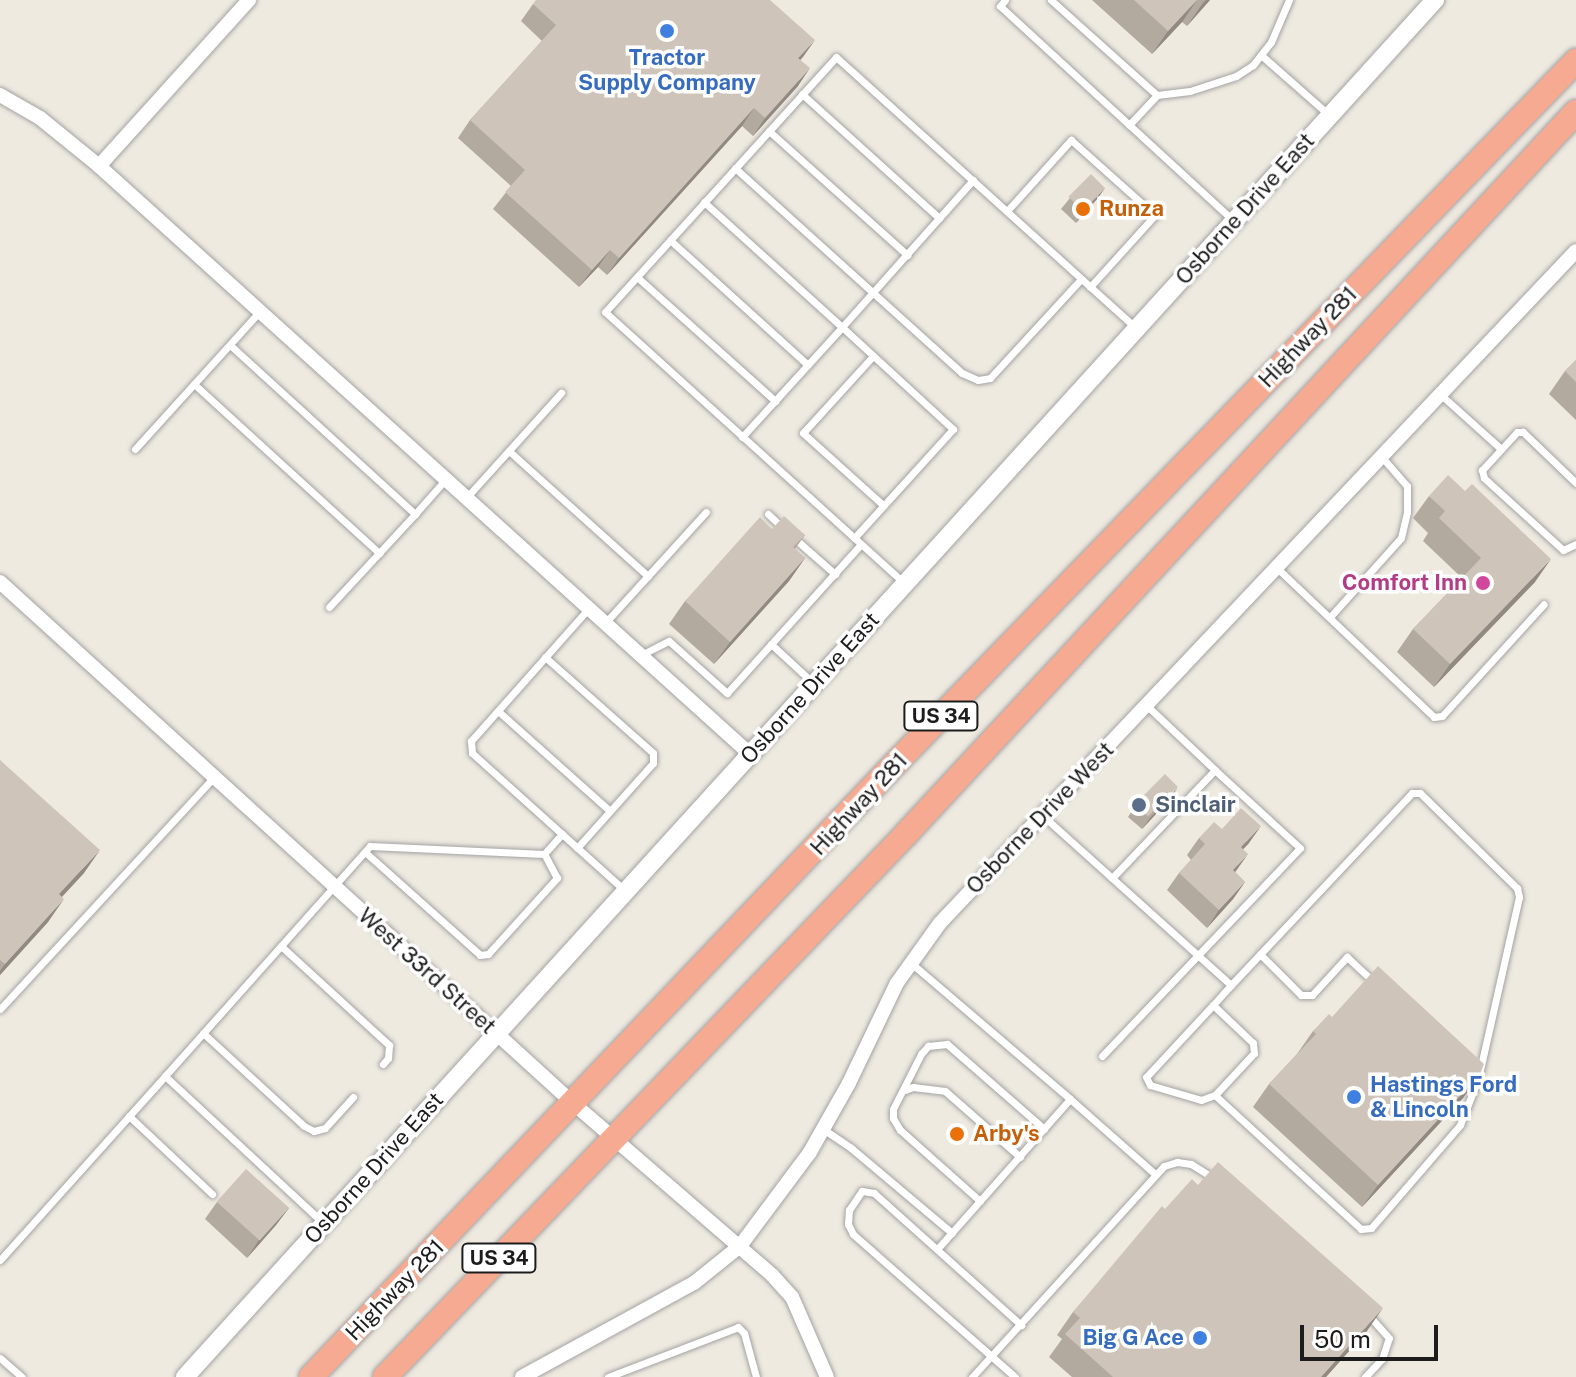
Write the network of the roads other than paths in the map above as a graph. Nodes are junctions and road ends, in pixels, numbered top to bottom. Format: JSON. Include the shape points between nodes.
{"nodes":[{"id":1,"x":249,"y":0,"type":"edge"},
{"id":2,"x":1005,"y":0,"type":"edge"},
{"id":3,"x":1051,"y":0,"type":"edge"},
{"id":4,"x":1289,"y":0,"type":"edge"},
{"id":5,"x":1435,"y":0,"type":"edge"},
{"id":6,"x":1261,"y":55,"type":"junction"},
{"id":7,"x":1576,"y":61,"type":"edge"},
{"id":8,"x":802,"y":94,"type":"junction"},
{"id":9,"x":0,"y":95,"type":"edge"},
{"id":10,"x":1157,"y":95,"type":"junction"},
{"id":11,"x":1576,"y":112,"type":"edge"},
{"id":12,"x":1330,"y":115,"type":"junction"},
{"id":13,"x":1129,"y":125,"type":"junction"},
{"id":14,"x":769,"y":131,"type":"junction"},
{"id":15,"x":99,"y":166,"type":"junction"},
{"id":16,"x":735,"y":168,"type":"junction"},
{"id":17,"x":973,"y":180,"type":"junction"},
{"id":18,"x":704,"y":202,"type":"junction"},
{"id":19,"x":1007,"y":211,"type":"junction"},
{"id":20,"x":939,"y":218,"type":"junction"},
{"id":21,"x":1234,"y":221,"type":"junction"},
{"id":22,"x":670,"y":240,"type":"junction"},
{"id":23,"x":907,"y":255,"type":"junction"},
{"id":24,"x":1573,"y":259,"type":"edge"},
{"id":25,"x":637,"y":277,"type":"junction"},
{"id":26,"x":1081,"y":279,"type":"junction"},
{"id":27,"x":1090,"y":287,"type":"junction"},
{"id":28,"x":873,"y":292,"type":"junction"},
{"id":29,"x":260,"y":311,"type":"junction"},
{"id":30,"x":842,"y":327,"type":"junction"},
{"id":31,"x":1136,"y":329,"type":"junction"},
{"id":32,"x":230,"y":345,"type":"junction"},
{"id":33,"x":873,"y":356,"type":"junction"},
{"id":34,"x":808,"y":365,"type":"junction"},
{"id":35,"x":194,"y":384,"type":"junction"},
{"id":36,"x":561,"y":393,"type":"dead end"},
{"id":37,"x":1440,"y":394,"type":"junction"},
{"id":38,"x":775,"y":401,"type":"junction"},
{"id":39,"x":742,"y":437,"type":"junction"},
{"id":40,"x":135,"y":449,"type":"dead end"},
{"id":41,"x":1501,"y":449,"type":"junction"},
{"id":42,"x":509,"y":451,"type":"junction"},
{"id":43,"x":1382,"y":457,"type":"junction"},
{"id":44,"x":446,"y":479,"type":"junction"},
{"id":45,"x":1576,"y":483,"type":"edge"},
{"id":46,"x":466,"y":498,"type":"junction"},
{"id":47,"x":883,"y":505,"type":"junction"},
{"id":48,"x":706,"y":512,"type":"dead end"},
{"id":49,"x":415,"y":514,"type":"junction"},
{"id":50,"x":768,"y":514,"type":"dead end"},
{"id":51,"x":854,"y":538,"type":"junction"},
{"id":52,"x":861,"y":544,"type":"junction"},
{"id":53,"x":1576,"y":544,"type":"edge"},
{"id":54,"x":379,"y":553,"type":"junction"},
{"id":55,"x":1277,"y":568,"type":"junction"},
{"id":56,"x":835,"y":574,"type":"junction"},
{"id":57,"x":648,"y":576,"type":"junction"},
{"id":58,"x":0,"y":582,"type":"edge"},
{"id":59,"x":905,"y":584,"type":"junction"},
{"id":60,"x":1544,"y":604,"type":"dead end"},
{"id":61,"x":329,"y":607,"type":"dead end"},
{"id":62,"x":589,"y":608,"type":"junction"},
{"id":63,"x":1330,"y":617,"type":"junction"},
{"id":64,"x":605,"y":623,"type":"junction"},
{"id":65,"x":771,"y":644,"type":"junction"},
{"id":66,"x":641,"y":656,"type":"junction"},
{"id":67,"x":545,"y":657,"type":"junction"},
{"id":68,"x":814,"y":683,"type":"junction"},
{"id":69,"x":1147,"y":706,"type":"junction"},
{"id":70,"x":498,"y":711,"type":"junction"},
{"id":71,"x":750,"y":754,"type":"junction"},
{"id":72,"x":1215,"y":770,"type":"junction"},
{"id":73,"x":214,"y":777,"type":"junction"},
{"id":74,"x":610,"y":811,"type":"junction"},
{"id":75,"x":1042,"y":815,"type":"junction"},
{"id":76,"x":562,"y":834,"type":"junction"},
{"id":77,"x":577,"y":848,"type":"junction"},
{"id":78,"x":365,"y":852,"type":"junction"},
{"id":79,"x":544,"y":854,"type":"junction"},
{"id":80,"x":1112,"y":878,"type":"junction"},
{"id":81,"x":334,"y":886,"type":"junction"},
{"id":82,"x":626,"y":891,"type":"junction"},
{"id":83,"x":281,"y":946,"type":"junction"},
{"id":84,"x":1198,"y":954,"type":"junction"},
{"id":85,"x":1260,"y":954,"type":"junction"},
{"id":86,"x":911,"y":963,"type":"junction"},
{"id":87,"x":1231,"y":985,"type":"junction"},
{"id":88,"x":1379,"y":987,"type":"edge"},
{"id":89,"x":1213,"y":1005,"type":"junction"},
{"id":90,"x":0,"y":1009,"type":"edge"},
{"id":91,"x":203,"y":1033,"type":"junction"},
{"id":92,"x":496,"y":1034,"type":"junction"},
{"id":93,"x":1102,"y":1056,"type":"dead end"},
{"id":94,"x":383,"y":1064,"type":"dead end"},
{"id":95,"x":1466,"y":1069,"type":"edge"},
{"id":96,"x":165,"y":1076,"type":"junction"},
{"id":97,"x":1478,"y":1079,"type":"junction"},
{"id":98,"x":905,"y":1090,"type":"junction"},
{"id":99,"x":1215,"y":1095,"type":"junction"},
{"id":100,"x":353,"y":1097,"type":"dead end"},
{"id":101,"x":1070,"y":1099,"type":"junction"},
{"id":102,"x":574,"y":1104,"type":"junction"},
{"id":103,"x":129,"y":1116,"type":"junction"},
{"id":104,"x":823,"y":1129,"type":"junction"},
{"id":105,"x":1044,"y":1129,"type":"junction"},
{"id":106,"x":613,"y":1138,"type":"junction"},
{"id":107,"x":1020,"y":1157,"type":"junction"},
{"id":108,"x":1155,"y":1174,"type":"junction"},
{"id":109,"x":1218,"y":1182,"type":"edge"},
{"id":110,"x":212,"y":1194,"type":"dead end"},
{"id":111,"x":980,"y":1201,"type":"junction"},
{"id":112,"x":324,"y":1223,"type":"junction"},
{"id":113,"x":952,"y":1233,"type":"junction"},
{"id":114,"x":740,"y":1246,"type":"junction"},
{"id":115,"x":938,"y":1248,"type":"junction"},
{"id":116,"x":0,"y":1260,"type":"edge"},
{"id":117,"x":1359,"y":1307,"type":"edge"},
{"id":118,"x":1021,"y":1325,"type":"junction"},
{"id":119,"x":991,"y":1356,"type":"junction"},
{"id":120,"x":0,"y":1358,"type":"edge"},
{"id":121,"x":22,"y":1377,"type":"edge"},
{"id":122,"x":185,"y":1377,"type":"edge"},
{"id":123,"x":311,"y":1377,"type":"edge"},
{"id":124,"x":385,"y":1377,"type":"edge"},
{"id":125,"x":522,"y":1377,"type":"edge"},
{"id":126,"x":608,"y":1377,"type":"edge"},
{"id":127,"x":756,"y":1377,"type":"edge"},
{"id":128,"x":827,"y":1377,"type":"edge"},
{"id":129,"x":972,"y":1377,"type":"edge"},
{"id":130,"x":1015,"y":1377,"type":"edge"},
{"id":131,"x":1365,"y":1377,"type":"edge"}],
"edges":[{"from":1,"to":15,"type":"street"},
{"from":2,"to":13,"type":"lane","via":[[1000,6]]},
{"from":3,"to":10,"type":"lane"},
{"from":4,"to":6,"type":"lane"},
{"from":5,"to":12,"type":"street","name":"Osborne Drive East"},
{"from":6,"to":10,"type":"lane","via":[[1236,76]]},
{"from":6,"to":12,"type":"lane"},
{"from":7,"to":102,"type":"highway","name":"Highway 281","number":"US 34","via":[[888,771]]},
{"from":8,"to":14,"type":"lane"},
{"from":8,"to":17,"type":"lane","via":[[836,57]]},
{"from":8,"to":20,"type":"lane"},
{"from":9,"to":15,"type":"street","via":[[40,118]]},
{"from":10,"to":13,"type":"lane"},
{"from":11,"to":106,"type":"highway","name":"Highway 281","number":"US 34","via":[[906,834]]},
{"from":12,"to":21,"type":"street","name":"Osborne Drive East"},
{"from":13,"to":21,"type":"lane"},
{"from":14,"to":16,"type":"lane"},
{"from":14,"to":23,"type":"lane"},
{"from":15,"to":29,"type":"street"},
{"from":16,"to":18,"type":"lane"},
{"from":16,"to":28,"type":"lane"},
{"from":17,"to":19,"type":"lane"},
{"from":17,"to":20,"type":"lane"},
{"from":18,"to":22,"type":"lane"},
{"from":18,"to":30,"type":"lane"},
{"from":19,"to":26,"type":"lane"},
{"from":19,"to":27,"type":"lane","via":[[1071,140],[1155,215]]},
{"from":20,"to":23,"type":"lane"},
{"from":21,"to":31,"type":"street","name":"Osborne Drive East"},
{"from":22,"to":25,"type":"lane"},
{"from":22,"to":34,"type":"lane"},
{"from":23,"to":28,"type":"lane"},
{"from":24,"to":37,"type":"street","name":"Osborne Drive West"},
{"from":25,"to":38,"type":"lane"},
{"from":25,"to":39,"type":"lane","via":[[605,312]]},
{"from":26,"to":27,"type":"lane"},
{"from":26,"to":28,"type":"lane","via":[[990,378],[978,380],[962,373]]},
{"from":27,"to":31,"type":"lane"},
{"from":28,"to":30,"type":"lane"},
{"from":29,"to":32,"type":"lane"},
{"from":29,"to":44,"type":"street"},
{"from":30,"to":33,"type":"lane"},
{"from":30,"to":34,"type":"lane"},
{"from":31,"to":59,"type":"street","name":"Osborne Drive East"},
{"from":32,"to":35,"type":"lane"},
{"from":32,"to":49,"type":"lane"},
{"from":33,"to":47,"type":"lane","via":[[953,429]]},
{"from":33,"to":47,"type":"lane","via":[[803,433]]},
{"from":34,"to":38,"type":"lane"},
{"from":35,"to":40,"type":"lane"},
{"from":35,"to":54,"type":"lane"},
{"from":36,"to":42,"type":"lane"},
{"from":37,"to":41,"type":"lane"},
{"from":37,"to":43,"type":"street","name":"Osborne Drive West"},
{"from":38,"to":39,"type":"lane"},
{"from":39,"to":51,"type":"lane"},
{"from":41,"to":45,"type":"lane","via":[[1523,432]]},
{"from":41,"to":53,"type":"lane","via":[[1482,470],[1484,478],[1563,550]]},
{"from":42,"to":46,"type":"lane"},
{"from":42,"to":57,"type":"lane"},
{"from":43,"to":55,"type":"street","name":"Osborne Drive West"},
{"from":43,"to":63,"type":"lane","via":[[1407,486],[1401,538]]},
{"from":44,"to":46,"type":"street"},
{"from":44,"to":49,"type":"lane"},
{"from":46,"to":62,"type":"street"},
{"from":47,"to":51,"type":"lane"},
{"from":48,"to":57,"type":"lane"},
{"from":49,"to":54,"type":"lane"},
{"from":50,"to":56,"type":"lane"},
{"from":51,"to":52,"type":"lane"},
{"from":52,"to":56,"type":"lane"},
{"from":52,"to":59,"type":"lane"},
{"from":54,"to":61,"type":"lane"},
{"from":55,"to":63,"type":"lane"},
{"from":55,"to":69,"type":"street","name":"Osborne Drive West"},
{"from":56,"to":65,"type":"lane"},
{"from":57,"to":64,"type":"lane"},
{"from":58,"to":73,"type":"street","name":"West 33rd Street"},
{"from":59,"to":68,"type":"street","name":"Osborne Drive East"},
{"from":60,"to":63,"type":"lane","via":[[1442,716],[1434,717]]},
{"from":62,"to":64,"type":"street"},
{"from":62,"to":67,"type":"lane"},
{"from":64,"to":66,"type":"street"},
{"from":65,"to":66,"type":"lane","via":[[727,693],[669,641]]},
{"from":65,"to":68,"type":"lane"},
{"from":66,"to":71,"type":"street"},
{"from":67,"to":70,"type":"lane"},
{"from":67,"to":74,"type":"lane","via":[[653,753],[653,763]]},
{"from":68,"to":71,"type":"street","name":"Osborne Drive East"},
{"from":69,"to":72,"type":"lane"},
{"from":69,"to":75,"type":"street","name":"Osborne Drive West"},
{"from":70,"to":74,"type":"lane"},
{"from":70,"to":76,"type":"lane","via":[[471,741],[472,753]]},
{"from":71,"to":82,"type":"street","name":"Osborne Drive East"},
{"from":72,"to":80,"type":"lane"},
{"from":72,"to":84,"type":"lane","via":[[1300,848]]},
{"from":73,"to":81,"type":"street","name":"West 33rd Street"},
{"from":73,"to":90,"type":"lane"},
{"from":74,"to":77,"type":"lane"},
{"from":75,"to":80,"type":"lane"},
{"from":75,"to":86,"type":"street","name":"Osborne Drive West","via":[[940,923]]},
{"from":76,"to":77,"type":"lane"},
{"from":76,"to":79,"type":"lane"},
{"from":77,"to":82,"type":"lane"},
{"from":78,"to":79,"type":"lane","via":[[370,846]]},
{"from":78,"to":79,"type":"lane","via":[[480,955],[488,954],[557,878]]},
{"from":78,"to":81,"type":"lane"},
{"from":80,"to":84,"type":"lane"},
{"from":81,"to":83,"type":"lane"},
{"from":81,"to":92,"type":"street","name":"West 33rd Street"},
{"from":82,"to":92,"type":"street","name":"Osborne Drive East"},
{"from":83,"to":91,"type":"lane"},
{"from":83,"to":94,"type":"lane","via":[[389,1045]]},
{"from":84,"to":87,"type":"lane"},
{"from":84,"to":93,"type":"lane"},
{"from":85,"to":87,"type":"lane"},
{"from":85,"to":88,"type":"lane","via":[[1301,995],[1312,995],[1347,957]]},
{"from":85,"to":97,"type":"lane","via":[[1412,793],[1420,793],[1517,888],[1519,897]]},
{"from":86,"to":101,"type":"lane"},
{"from":86,"to":104,"type":"street","name":"Osborne Drive West"},
{"from":87,"to":89,"type":"lane"},
{"from":89,"to":99,"type":"lane","via":[[1253,1043],[1254,1053]]},
{"from":89,"to":99,"type":"lane","via":[[1146,1077],[1150,1085],[1201,1100]]},
{"from":91,"to":96,"type":"lane"},
{"from":91,"to":100,"type":"lane","via":[[314,1131],[325,1128]]},
{"from":92,"to":102,"type":"street","name":"West 33rd Street"},
{"from":92,"to":112,"type":"street","name":"Osborne Drive East"},
{"from":95,"to":97,"type":"lane"},
{"from":96,"to":103,"type":"lane"},
{"from":96,"to":112,"type":"lane"},
{"from":97,"to":99,"type":"lane","via":[[1460,1125],[1371,1228],[1361,1229]]},
{"from":98,"to":105,"type":"lane","via":[[928,1046],[947,1044]]},
{"from":98,"to":107,"type":"lane","via":[[945,1091]]},
{"from":98,"to":111,"type":"lane","via":[[893,1109],[897,1126]]},
{"from":101,"to":105,"type":"lane"},
{"from":101,"to":108,"type":"lane"},
{"from":102,"to":106,"type":"street","name":"West 33rd Street"},
{"from":102,"to":123,"type":"highway","name":"Highway 281","number":"US 34"},
{"from":103,"to":110,"type":"lane"},
{"from":103,"to":116,"type":"lane"},
{"from":104,"to":113,"type":"lane"},
{"from":104,"to":114,"type":"street","name":"Osborne Drive West"},
{"from":105,"to":107,"type":"lane"},
{"from":106,"to":114,"type":"street","name":"West 33rd Street"},
{"from":106,"to":124,"type":"highway","name":"Highway 281","number":"US 34"},
{"from":107,"to":111,"type":"lane"},
{"from":108,"to":109,"type":"lane","via":[[1177,1162],[1191,1164]]},
{"from":108,"to":118,"type":"lane"},
{"from":111,"to":113,"type":"lane"},
{"from":112,"to":122,"type":"street","name":"Osborne Drive East"},
{"from":113,"to":115,"type":"lane"},
{"from":114,"to":125,"type":"street","name":"Osborne Drive West","via":[[694,1283]]},
{"from":114,"to":128,"type":"street","name":"West 33rd Street","via":[[792,1297]]},
{"from":115,"to":118,"type":"lane"},
{"from":115,"to":119,"type":"lane","via":[[874,1193],[862,1191],[849,1210],[853,1234]]},
{"from":117,"to":131,"type":"lane","via":[[1389,1338],[1382,1359]]},
{"from":118,"to":119,"type":"lane"},
{"from":119,"to":129,"type":"lane"},
{"from":119,"to":130,"type":"lane"},
{"from":120,"to":121,"type":"lane"},
{"from":126,"to":127,"type":"lane","via":[[738,1327]]}]}
